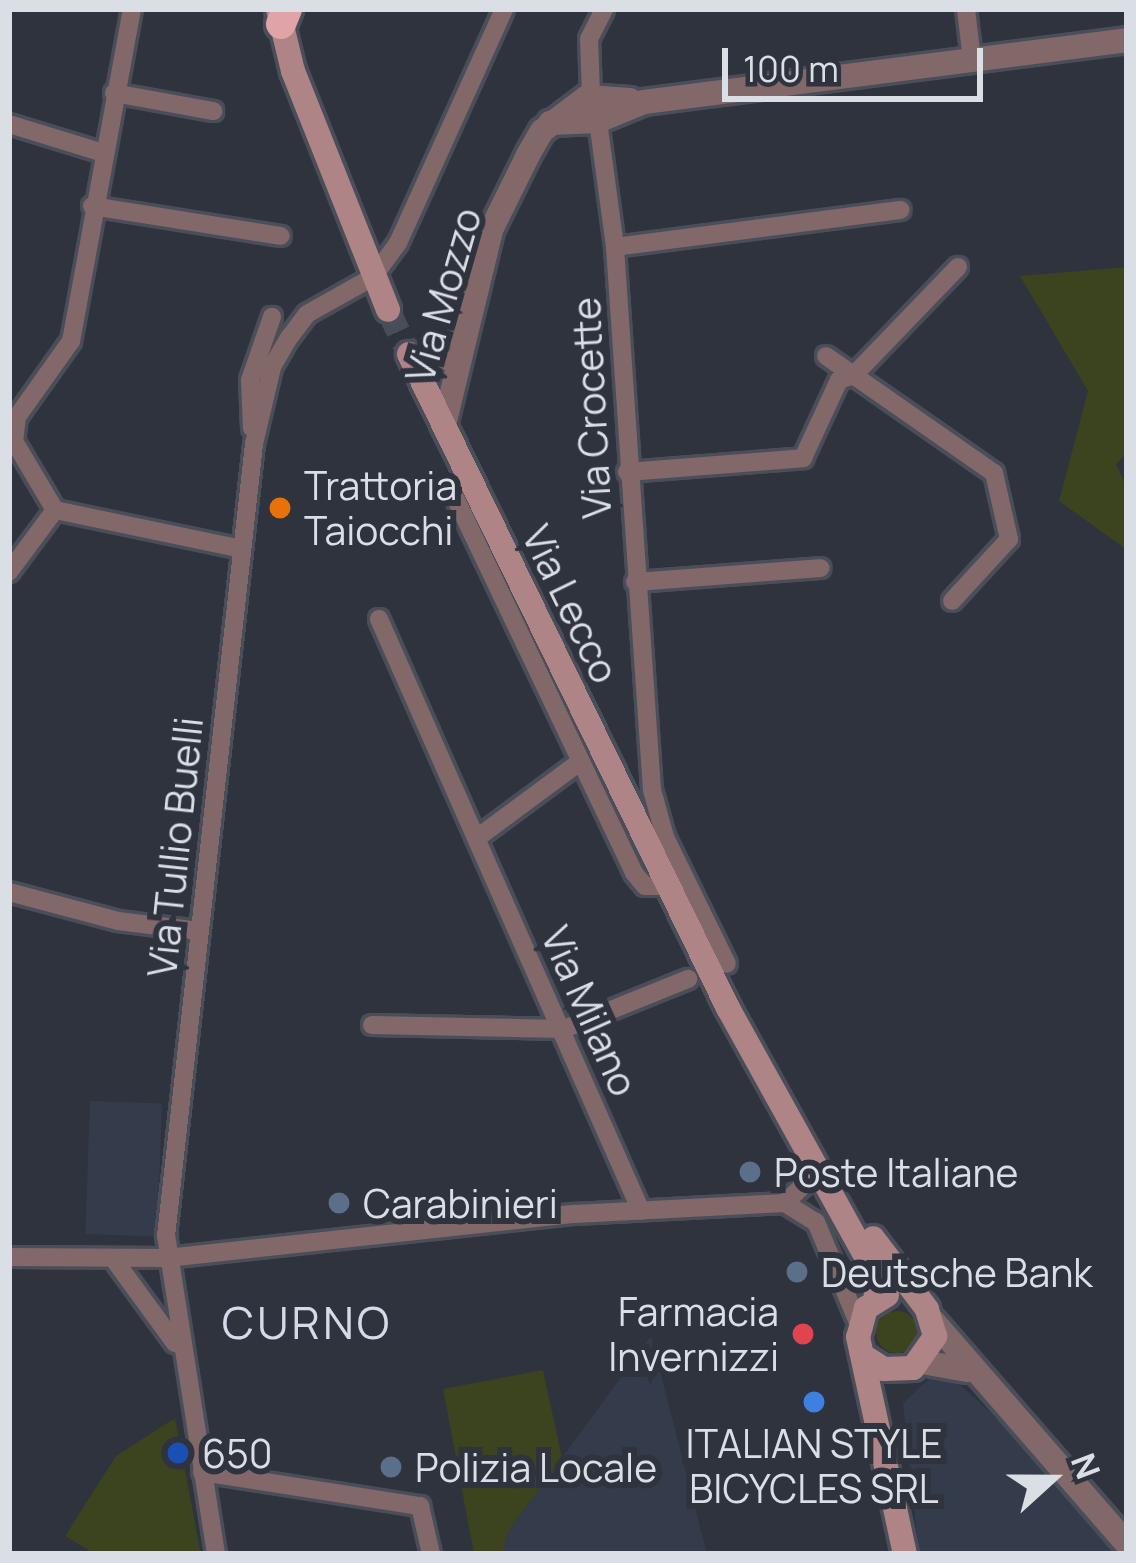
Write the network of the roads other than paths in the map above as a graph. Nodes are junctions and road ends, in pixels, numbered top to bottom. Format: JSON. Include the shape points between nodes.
{"nodes":[{"id":1,"x":132,"y":9,"type":"edge"},
{"id":2,"x":503,"y":9,"type":"edge"},
{"id":3,"x":604,"y":9,"type":"edge"},
{"id":4,"x":966,"y":9,"type":"edge"},
{"id":5,"x":282,"y":14,"type":"edge"},
{"id":6,"x":1127,"y":40,"type":"edge"},
{"id":7,"x":972,"y":60,"type":"junction"},
{"id":8,"x":114,"y":93,"type":"junction"},
{"id":9,"x":595,"y":107,"type":"junction"},
{"id":10,"x":213,"y":111,"type":"dead end"},
{"id":11,"x":12,"y":131,"type":"edge"},
{"id":12,"x":100,"y":152,"type":"junction"},
{"id":13,"x":92,"y":206,"type":"junction"},
{"id":14,"x":901,"y":210,"type":"dead end"},
{"id":15,"x":281,"y":236,"type":"dead end"},
{"id":16,"x":615,"y":247,"type":"junction"},
{"id":17,"x":958,"y":267,"type":"dead end"},
{"id":18,"x":373,"y":277,"type":"junction"},
{"id":19,"x":388,"y":310,"type":"tunnel mouth"},
{"id":20,"x":272,"y":317,"type":"dead end"},
{"id":21,"x":460,"y":338,"type":"junction"},
{"id":22,"x":826,"y":356,"type":"dead end"},
{"id":23,"x":411,"y":357,"type":"joint"},
{"id":24,"x":854,"y":375,"type":"junction"},
{"id":25,"x":444,"y":425,"type":"junction"},
{"id":26,"x":254,"y":444,"type":"junction"},
{"id":27,"x":627,"y":472,"type":"junction"},
{"id":28,"x":451,"y":489,"type":"dead end"},
{"id":29,"x":55,"y":510,"type":"junction"},
{"id":30,"x":242,"y":549,"type":"junction"},
{"id":31,"x":820,"y":568,"type":"dead end"},
{"id":32,"x":9,"y":572,"type":"edge"},
{"id":33,"x":635,"y":582,"type":"junction"},
{"id":34,"x":952,"y":601,"type":"dead end"},
{"id":35,"x":380,"y":619,"type":"dead end"},
{"id":36,"x":581,"y":761,"type":"junction"},
{"id":37,"x":477,"y":838,"type":"junction"},
{"id":38,"x":668,"y":886,"type":"junction"},
{"id":39,"x":9,"y":892,"type":"edge"},
{"id":40,"x":199,"y":931,"type":"junction"},
{"id":41,"x":727,"y":964,"type":"dead end"},
{"id":42,"x":688,"y":979,"type":"dead end"},
{"id":43,"x":728,"y":1008,"type":"junction"},
{"id":44,"x":372,"y":1025,"type":"dead end"},
{"id":45,"x":563,"y":1029,"type":"junction"},
{"id":46,"x":803,"y":1146,"type":"junction"},
{"id":47,"x":785,"y":1203,"type":"junction"},
{"id":48,"x":641,"y":1211,"type":"junction"},
{"id":49,"x":9,"y":1258,"type":"edge"},
{"id":50,"x":167,"y":1258,"type":"junction"},
{"id":51,"x":115,"y":1261,"type":"junction"},
{"id":52,"x":840,"y":1276,"type":"junction"},
{"id":53,"x":875,"y":1300,"type":"junction"},
{"id":54,"x":918,"y":1300,"type":"junction"},
{"id":55,"x":934,"y":1322,"type":"junction"},
{"id":56,"x":859,"y":1325,"type":"junction"},
{"id":57,"x":179,"y":1349,"type":"junction"},
{"id":58,"x":868,"y":1359,"type":"junction"},
{"id":59,"x":913,"y":1367,"type":"junction"},
{"id":60,"x":968,"y":1370,"type":"junction"},
{"id":61,"x":202,"y":1472,"type":"junction"},
{"id":62,"x":899,"y":1519,"type":"junction"},
{"id":63,"x":1127,"y":1544,"type":"edge"},
{"id":64,"x":216,"y":1554,"type":"edge"},
{"id":65,"x":431,"y":1554,"type":"edge"},
{"id":66,"x":905,"y":1554,"type":"edge"}],
"edges":[{"from":1,"to":8,"type":"street"},
{"from":2,"to":18,"type":"street","via":[[398,244]]},
{"from":3,"to":9,"type":"street","name":"Via Crocette","via":[[589,39]]},
{"from":4,"to":7,"type":"street"},
{"from":5,"to":18,"type":"main road"},
{"from":6,"to":7,"type":"street","name":"Via Mozzo"},
{"from":7,"to":9,"type":"street","name":"Via Mozzo"},
{"from":8,"to":10,"type":"street"},
{"from":8,"to":12,"type":"street"},
{"from":9,"to":16,"type":"street","name":"Via Crocette"},
{"from":9,"to":21,"type":"street","name":"Via Mozzo","via":[[550,124],[491,230]]},
{"from":11,"to":12,"type":"street"},
{"from":12,"to":13,"type":"street"},
{"from":13,"to":15,"type":"street"},
{"from":13,"to":29,"type":"street","via":[[71,341],[17,417],[14,441]]},
{"from":14,"to":16,"type":"street"},
{"from":16,"to":27,"type":"street","name":"Via Crocette"},
{"from":17,"to":24,"type":"street"},
{"from":18,"to":19,"type":"main road"},
{"from":18,"to":26,"type":"street","name":"Via Tullio Buelli","via":[[307,314],[289,338],[272,367]]},
{"from":20,"to":26,"type":"street","name":"Via Tullio Buelli","via":[[250,380]]},
{"from":21,"to":23,"type":"street","via":[[443,358]]},
{"from":21,"to":25,"type":"street","name":"Via Mozzo"},
{"from":22,"to":24,"type":"street"},
{"from":23,"to":25,"type":"main road","name":"Via Lecco"},
{"from":24,"to":27,"type":"street","via":[[839,380],[802,458]]},
{"from":24,"to":34,"type":"street","via":[[994,473],[1009,539]]},
{"from":25,"to":38,"type":"main road","name":"Via Lecco"},
{"from":26,"to":30,"type":"street","name":"Via Tullio Buelli"},
{"from":27,"to":33,"type":"street","name":"Via Crocette"},
{"from":28,"to":36,"type":"street","name":"Via Lecco"},
{"from":29,"to":30,"type":"street"},
{"from":29,"to":32,"type":"street"},
{"from":30,"to":40,"type":"street","name":"Via Tullio Buelli"},
{"from":31,"to":33,"type":"street"},
{"from":33,"to":41,"type":"street","name":"Via Crocette","via":[[652,790],[665,837]]},
{"from":35,"to":37,"type":"street","name":"Via Milano"},
{"from":36,"to":37,"type":"street"},
{"from":36,"to":38,"type":"street","name":"Via Lecco","via":[[639,881]]},
{"from":37,"to":45,"type":"street","name":"Via Milano"},
{"from":38,"to":43,"type":"main road","name":"Via Lecco"},
{"from":39,"to":40,"type":"street","via":[[118,921]]},
{"from":40,"to":50,"type":"street","name":"Via Tullio Buelli"},
{"from":42,"to":45,"type":"street"},
{"from":43,"to":46,"type":"main road","name":"Via Lecco"},
{"from":43,"to":54,"type":"main road","name":"Via Lecco"},
{"from":44,"to":45,"type":"street"},
{"from":45,"to":48,"type":"street","name":"Via Milano"},
{"from":46,"to":47,"type":"street","via":[[805,1184]]},
{"from":46,"to":53,"type":"main road","name":"Via Lecco","via":[[871,1266]]},
{"from":47,"to":48,"type":"street"},
{"from":47,"to":52,"type":"street","via":[[812,1217]]},
{"from":48,"to":50,"type":"street"},
{"from":49,"to":51,"type":"street"},
{"from":50,"to":51,"type":"street"},
{"from":50,"to":57,"type":"street","name":"Via Tullio Buelli"},
{"from":51,"to":57,"type":"street"},
{"from":52,"to":53,"type":"street"},
{"from":52,"to":56,"type":"street"},
{"from":53,"to":54,"type":"main road"},
{"from":53,"to":56,"type":"main road"},
{"from":54,"to":55,"type":"main road"},
{"from":55,"to":59,"type":"main road"},
{"from":55,"to":60,"type":"street"},
{"from":56,"to":58,"type":"main road"},
{"from":57,"to":61,"type":"street","name":"Via Tullio Buelli"},
{"from":58,"to":59,"type":"main road"},
{"from":58,"to":62,"type":"main road"},
{"from":59,"to":60,"type":"street"},
{"from":59,"to":62,"type":"main road","via":[[891,1404]]},
{"from":60,"to":63,"type":"street"},
{"from":61,"to":64,"type":"street","name":"Via Tullio Buelli"},
{"from":61,"to":65,"type":"street","via":[[420,1506]]},
{"from":62,"to":66,"type":"main road"}]}
